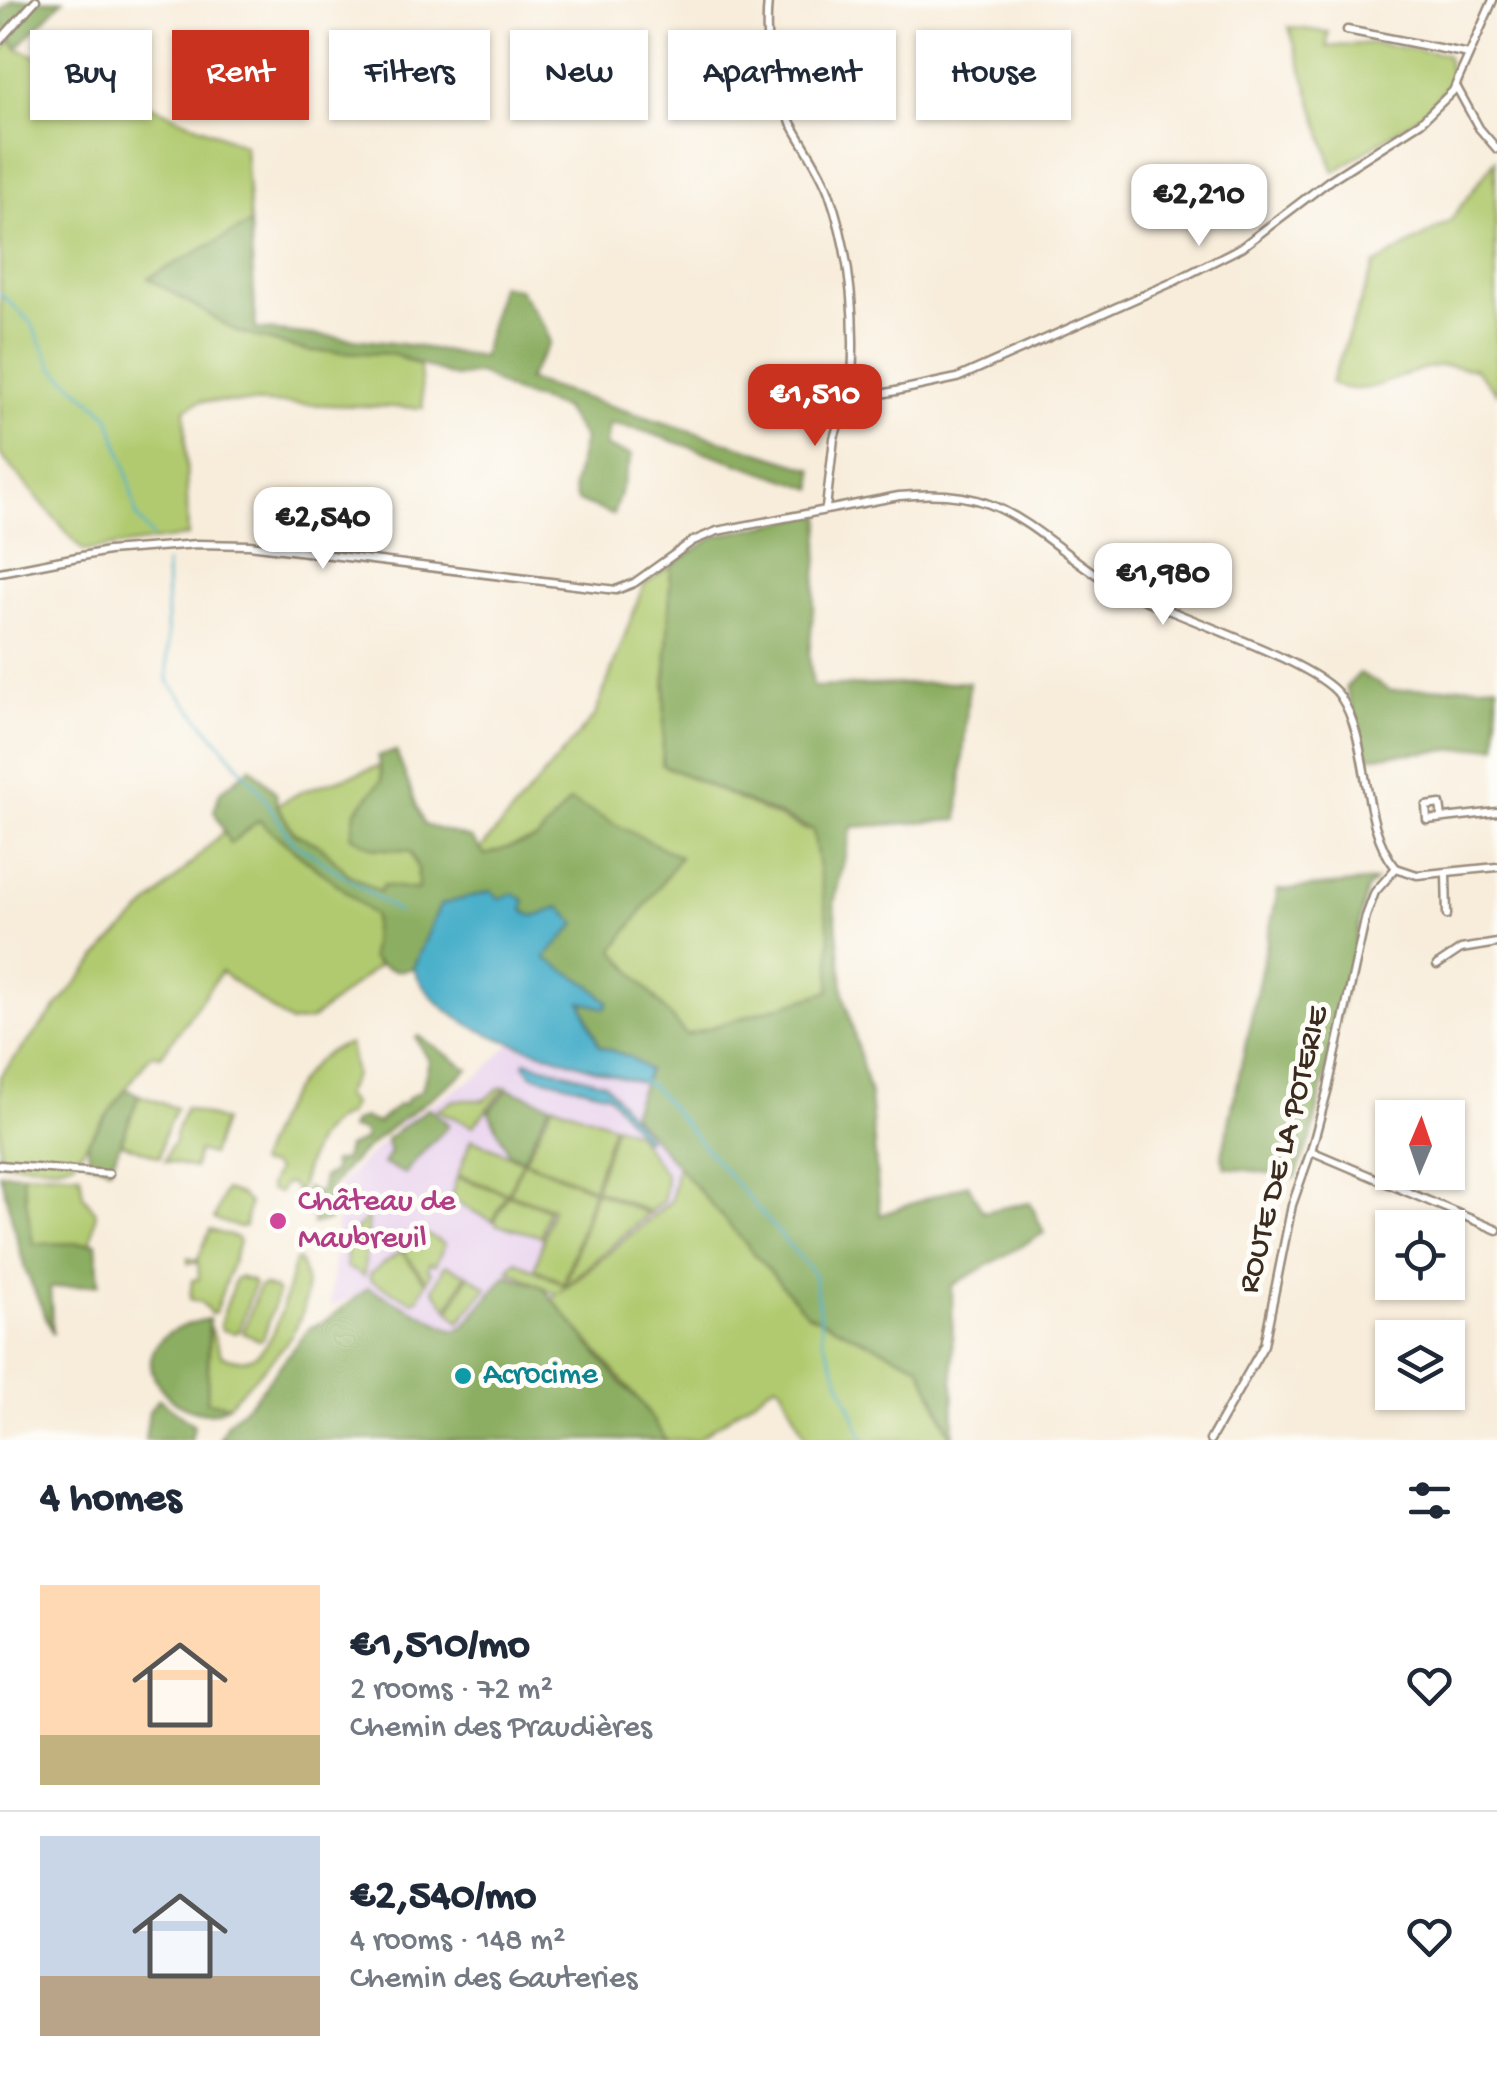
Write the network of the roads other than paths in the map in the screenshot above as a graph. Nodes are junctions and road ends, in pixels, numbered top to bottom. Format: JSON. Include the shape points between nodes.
{"nodes":[{"id":1,"x":36,"y":0,"type":"edge"},
{"id":2,"x":768,"y":0,"type":"edge"},
{"id":3,"x":1493,"y":0,"type":"edge"},
{"id":4,"x":1347,"y":30,"type":"dead end"},
{"id":5,"x":0,"y":40,"type":"edge"},
{"id":6,"x":1469,"y":54,"type":"junction"},
{"id":7,"x":1456,"y":86,"type":"junction"},
{"id":8,"x":1497,"y":149,"type":"edge"},
{"id":9,"x":850,"y":406,"type":"junction"},
{"id":10,"x":826,"y":508,"type":"junction"},
{"id":11,"x":0,"y":572,"type":"edge"},
{"id":12,"x":1497,"y":812,"type":"edge"},
{"id":13,"x":1442,"y":818,"type":"dead end"},
{"id":14,"x":1396,"y":868,"type":"junction"},
{"id":15,"x":1497,"y":868,"type":"edge"},
{"id":16,"x":1446,"y":874,"type":"junction"},
{"id":17,"x":1448,"y":915,"type":"dead end"},
{"id":18,"x":1497,"y":943,"type":"edge"},
{"id":19,"x":1437,"y":965,"type":"dead end"},
{"id":20,"x":1312,"y":1151,"type":"junction"},
{"id":21,"x":0,"y":1165,"type":"edge"},
{"id":22,"x":109,"y":1174,"type":"dead end"},
{"id":23,"x":1497,"y":1230,"type":"edge"},
{"id":24,"x":1210,"y":1440,"type":"edge"}],
"edges":[{"from":1,"to":5,"type":"street"},
{"from":2,"to":9,"type":"street","via":[[772,80],[821,174],[842,240],[856,346]]},
{"from":3,"to":6,"type":"street"},
{"from":4,"to":6,"type":"street"},
{"from":6,"to":7,"type":"street"},
{"from":7,"to":8,"type":"street"},
{"from":7,"to":9,"type":"street","via":[[1421,122],[1242,247],[957,378],[874,393]]},
{"from":9,"to":10,"type":"street","via":[[834,438]]},
{"from":10,"to":11,"type":"street","via":[[717,532],[616,590],[248,544],[108,551]]},
{"from":10,"to":14,"type":"street","via":[[924,494],[991,504],[1114,586],[1320,676],[1349,713],[1383,848]]},
{"from":12,"to":13,"type":"street"},
{"from":14,"to":16,"type":"street"},
{"from":14,"to":20,"type":"street","name":"ROUTE DE LA POTERIE","via":[[1375,892],[1366,916]]},
{"from":15,"to":16,"type":"street"},
{"from":16,"to":17,"type":"street"},
{"from":18,"to":19,"type":"street","via":[[1462,949]]},
{"from":20,"to":23,"type":"street"},
{"from":20,"to":24,"type":"street","name":"ROUTE DE LA POTERIE","via":[[1292,1205],[1260,1356]]},
{"from":21,"to":22,"type":"street"}]}
